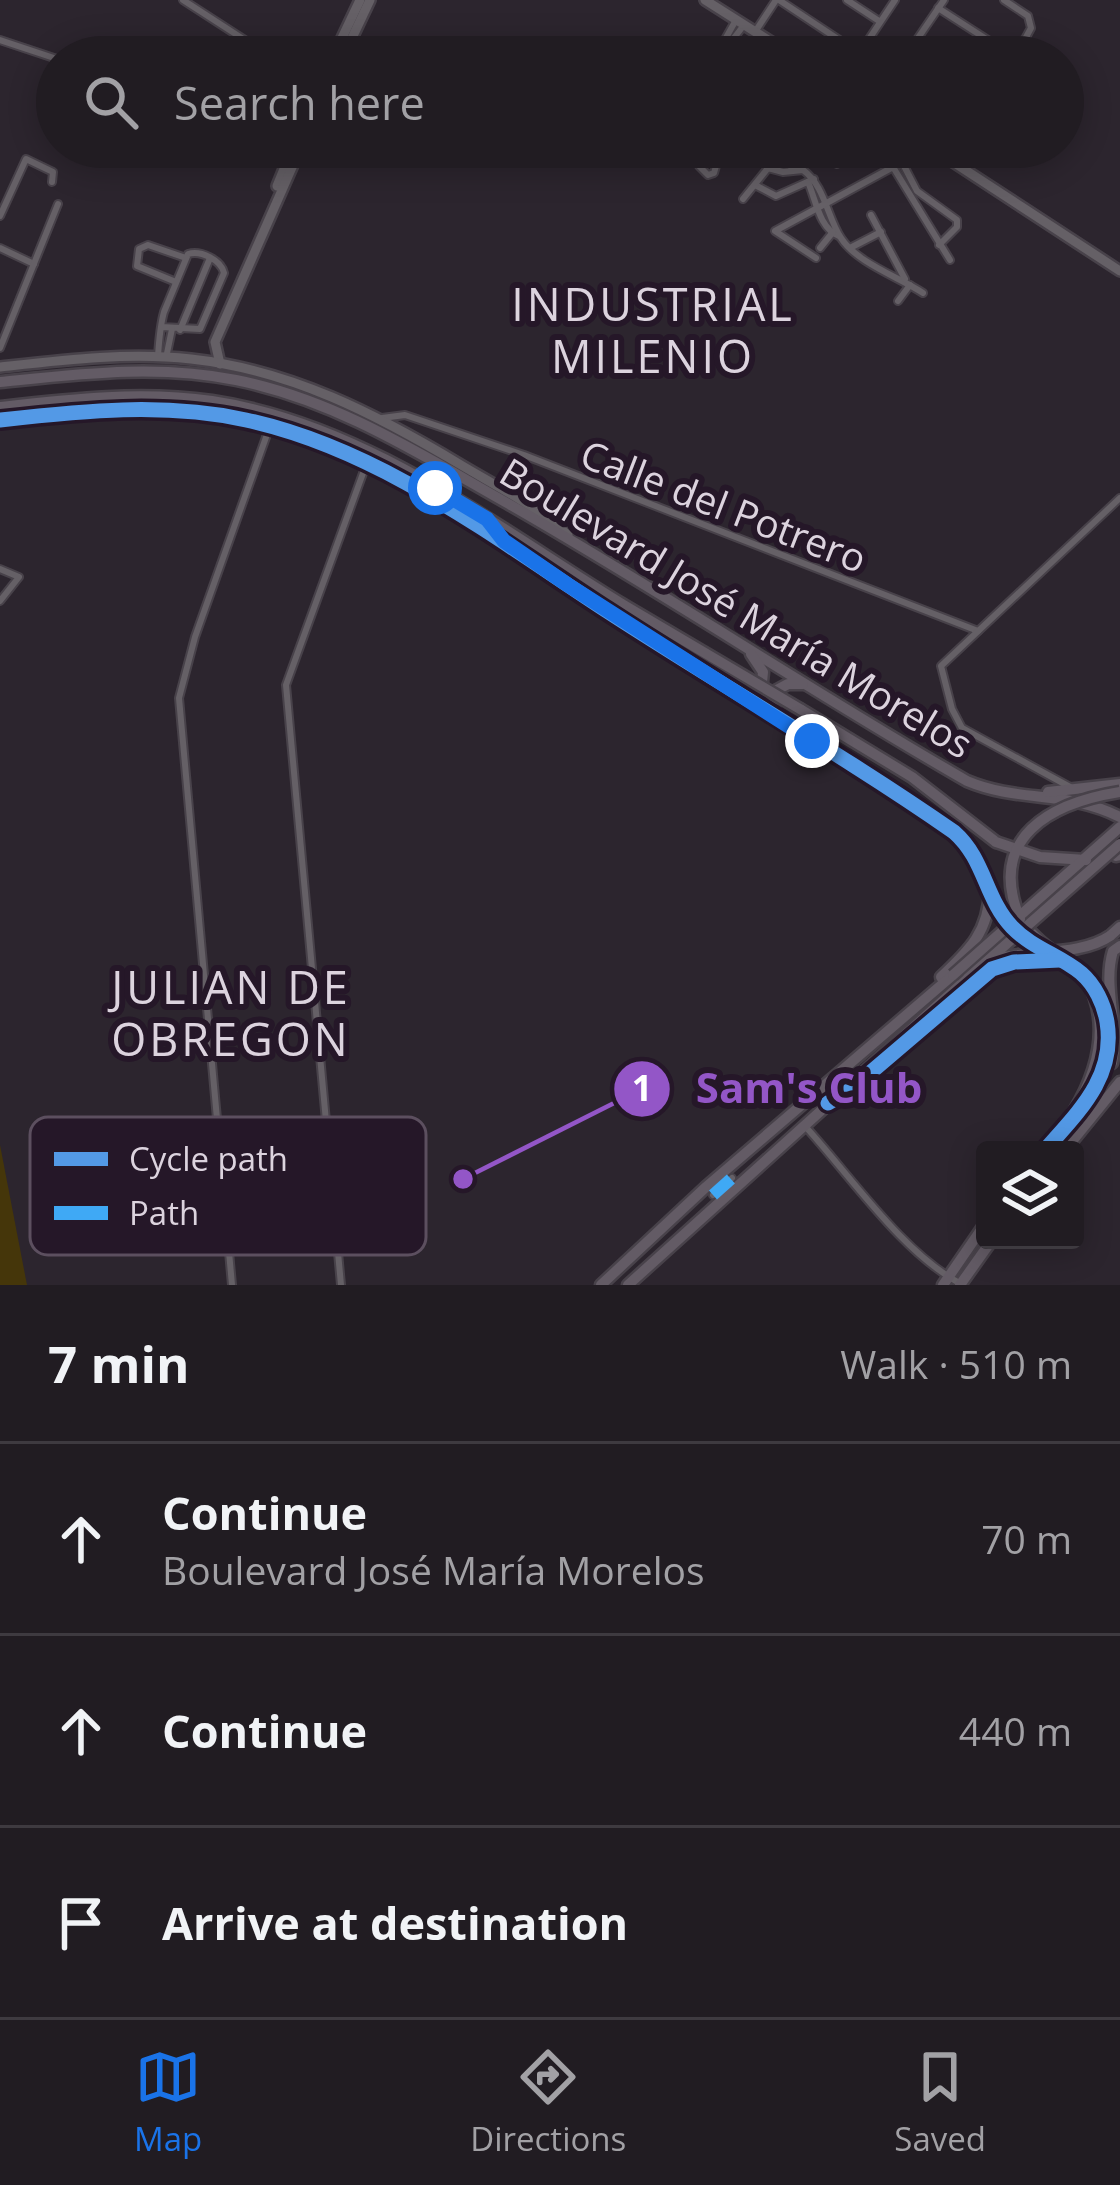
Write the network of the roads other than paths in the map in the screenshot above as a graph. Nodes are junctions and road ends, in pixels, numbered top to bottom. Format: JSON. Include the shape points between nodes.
{"nodes":[{"id":1,"x":183,"y":0,"type":"edge"},
{"id":2,"x":360,"y":0,"type":"edge"},
{"id":3,"x":370,"y":0,"type":"edge"},
{"id":4,"x":705,"y":0,"type":"edge"},
{"id":5,"x":778,"y":0,"type":"edge"},
{"id":6,"x":847,"y":0,"type":"edge"},
{"id":7,"x":896,"y":0,"type":"edge"},
{"id":8,"x":1004,"y":0,"type":"edge"},
{"id":9,"x":941,"y":4,"type":"edge"},
{"id":10,"x":881,"y":22,"type":"junction"},
{"id":11,"x":745,"y":26,"type":"junction"},
{"id":12,"x":239,"y":36,"type":"edge"},
{"id":13,"x":342,"y":36,"type":"edge"},
{"id":14,"x":353,"y":36,"type":"edge"},
{"id":15,"x":734,"y":36,"type":"edge"},
{"id":16,"x":761,"y":36,"type":"edge"},
{"id":17,"x":830,"y":36,"type":"edge"},
{"id":18,"x":871,"y":36,"type":"edge"},
{"id":19,"x":919,"y":36,"type":"edge"},
{"id":20,"x":985,"y":36,"type":"edge"},
{"id":21,"x":1026,"y":36,"type":"edge"},
{"id":22,"x":0,"y":40,"type":"edge"},
{"id":23,"x":36,"y":51,"type":"edge"},
{"id":24,"x":36,"y":163,"type":"edge"},
{"id":25,"x":46,"y":168,"type":"edge"},
{"id":26,"x":287,"y":168,"type":"edge"},
{"id":27,"x":288,"y":168,"type":"edge"},
{"id":28,"x":767,"y":168,"type":"edge"},
{"id":29,"x":775,"y":168,"type":"edge"},
{"id":30,"x":891,"y":168,"type":"edge"},
{"id":31,"x":900,"y":168,"type":"edge"},
{"id":32,"x":901,"y":168,"type":"edge"},
{"id":33,"x":962,"y":168,"type":"edge"},
{"id":34,"x":790,"y":170,"type":"joint"},
{"id":35,"x":811,"y":180,"type":"junction"},
{"id":36,"x":52,"y":182,"type":"dead end"},
{"id":37,"x":755,"y":185,"type":"junction"},
{"id":38,"x":743,"y":199,"type":"dead end"},
{"id":39,"x":926,"y":199,"type":"junction"},
{"id":40,"x":58,"y":204,"type":"dead end"},
{"id":41,"x":822,"y":205,"type":"junction"},
{"id":42,"x":915,"y":205,"type":"junction"},
{"id":43,"x":871,"y":215,"type":"dead end"},
{"id":44,"x":0,"y":216,"type":"edge"},
{"id":45,"x":880,"y":232,"type":"junction"},
{"id":46,"x":836,"y":233,"type":"junction"},
{"id":47,"x":939,"y":245,"type":"junction"},
{"id":48,"x":0,"y":248,"type":"edge"},
{"id":49,"x":820,"y":248,"type":"dead end"},
{"id":50,"x":850,"y":248,"type":"junction"},
{"id":51,"x":186,"y":258,"type":"junction"},
{"id":52,"x":210,"y":258,"type":"junction"},
{"id":53,"x":816,"y":258,"type":"dead end"},
{"id":54,"x":950,"y":260,"type":"dead end"},
{"id":55,"x":34,"y":265,"type":"junction"},
{"id":56,"x":898,"y":265,"type":"junction"},
{"id":57,"x":1120,"y":271,"type":"edge"},
{"id":58,"x":888,"y":272,"type":"junction"},
{"id":59,"x":176,"y":282,"type":"junction"},
{"id":60,"x":909,"y":284,"type":"junction"},
{"id":61,"x":923,"y":292,"type":"dead end"},
{"id":62,"x":898,"y":301,"type":"dead end"},
{"id":63,"x":161,"y":327,"type":"junction"},
{"id":64,"x":176,"y":329,"type":"junction"},
{"id":65,"x":0,"y":348,"type":"edge"},
{"id":66,"x":162,"y":357,"type":"junction"},
{"id":67,"x":200,"y":360,"type":"junction"},
{"id":68,"x":220,"y":364,"type":"junction"},
{"id":69,"x":0,"y":367,"type":"edge"},
{"id":70,"x":0,"y":382,"type":"edge"},
{"id":71,"x":1,"y":416,"type":"edge"},
{"id":72,"x":382,"y":418,"type":"junction"},
{"id":73,"x":270,"y":426,"type":"junction"},
{"id":74,"x":367,"y":464,"type":"junction"},
{"id":75,"x":1120,"y":498,"type":"edge"},
{"id":76,"x":440,"y":504,"type":"junction"},
{"id":77,"x":464,"y":505,"type":"junction"},
{"id":78,"x":487,"y":519,"type":"junction"},
{"id":79,"x":572,"y":539,"type":"junction"},
{"id":80,"x":504,"y":541,"type":"junction"},
{"id":81,"x":0,"y":569,"type":"edge"},
{"id":82,"x":0,"y":601,"type":"edge"},
{"id":83,"x":978,"y":631,"type":"junction"},
{"id":84,"x":745,"y":646,"type":"junction"},
{"id":85,"x":806,"y":684,"type":"junction"},
{"id":86,"x":729,"y":688,"type":"junction"},
{"id":87,"x":782,"y":723,"type":"junction"},
{"id":88,"x":1073,"y":788,"type":"junction"},
{"id":89,"x":1120,"y":788,"type":"edge"},
{"id":90,"x":1033,"y":795,"type":"junction"},
{"id":91,"x":1099,"y":808,"type":"junction"},
{"id":92,"x":1120,"y":817,"type":"edge"},
{"id":93,"x":1120,"y":829,"type":"edge"},
{"id":94,"x":1120,"y":844,"type":"edge"},
{"id":95,"x":1120,"y":855,"type":"edge"},
{"id":96,"x":990,"y":890,"type":"junction"},
{"id":97,"x":1115,"y":932,"type":"edge"},
{"id":98,"x":979,"y":938,"type":"junction"},
{"id":99,"x":1120,"y":946,"type":"edge"},
{"id":100,"x":1063,"y":961,"type":"junction"},
{"id":101,"x":986,"y":962,"type":"junction"},
{"id":102,"x":976,"y":980,"type":"junction"},
{"id":103,"x":1120,"y":1082,"type":"edge"},
{"id":104,"x":815,"y":1094,"type":"junction"},
{"id":105,"x":1087,"y":1102,"type":"junction"},
{"id":106,"x":828,"y":1103,"type":"junction"},
{"id":107,"x":217,"y":1117,"type":"edge"},
{"id":108,"x":325,"y":1117,"type":"edge"},
{"id":109,"x":804,"y":1125,"type":"junction"},
{"id":110,"x":1053,"y":1141,"type":"edge"},
{"id":111,"x":1072,"y":1141,"type":"edge"},
{"id":112,"x":732,"y":1178,"type":"dead end"},
{"id":113,"x":713,"y":1195,"type":"dead end"},
{"id":114,"x":976,"y":1237,"type":"edge"},
{"id":115,"x":985,"y":1249,"type":"edge"},
{"id":116,"x":229,"y":1255,"type":"edge"},
{"id":117,"x":337,"y":1255,"type":"edge"},
{"id":118,"x":946,"y":1281,"type":"edge"},
{"id":119,"x":960,"y":1284,"type":"edge"},
{"id":120,"x":232,"y":1285,"type":"edge"},
{"id":121,"x":340,"y":1285,"type":"edge"},
{"id":122,"x":601,"y":1285,"type":"edge"},
{"id":123,"x":628,"y":1285,"type":"edge"}],
"edges":[{"from":1,"to":12,"type":"street"},
{"from":2,"to":13,"type":"street"},
{"from":3,"to":14,"type":"street"},
{"from":4,"to":11,"type":"street"},
{"from":5,"to":11,"type":"street"},
{"from":5,"to":17,"type":"street"},
{"from":6,"to":10,"type":"street"},
{"from":7,"to":10,"type":"street"},
{"from":8,"to":21,"type":"street","via":[[1028,16]]},
{"from":9,"to":19,"type":"street"},
{"from":9,"to":20,"type":"street"},
{"from":10,"to":18,"type":"street"},
{"from":11,"to":15,"type":"street"},
{"from":11,"to":16,"type":"street"},
{"from":22,"to":23,"type":"street"},
{"from":24,"to":44,"type":"street","via":[[19,167]]},
{"from":25,"to":36,"type":"street"},
{"from":26,"to":67,"type":"street"},
{"from":27,"to":68,"type":"street","via":[[215,342]]},
{"from":28,"to":37,"type":"street"},
{"from":29,"to":34,"type":"street"},
{"from":30,"to":41,"type":"street"},
{"from":31,"to":42,"type":"street"},
{"from":32,"to":39,"type":"street"},
{"from":33,"to":57,"type":"street"},
{"from":34,"to":35,"type":"street"},
{"from":35,"to":37,"type":"street","via":[[776,196]]},
{"from":35,"to":41,"type":"street"},
{"from":37,"to":38,"type":"street"},
{"from":39,"to":42,"type":"street"},
{"from":39,"to":47,"type":"street","via":[[956,220]]},
{"from":40,"to":55,"type":"street"},
{"from":41,"to":46,"type":"street"},
{"from":41,"to":53,"type":"street","via":[[775,231]]},
{"from":42,"to":47,"type":"street"},
{"from":43,"to":45,"type":"street"},
{"from":45,"to":50,"type":"street"},
{"from":45,"to":56,"type":"street"},
{"from":46,"to":49,"type":"street"},
{"from":46,"to":50,"type":"street"},
{"from":47,"to":54,"type":"street"},
{"from":48,"to":55,"type":"street"},
{"from":50,"to":58,"type":"street"},
{"from":51,"to":52,"type":"street"},
{"from":51,"to":59,"type":"street"},
{"from":51,"to":59,"type":"street","via":[[139,249],[136,266]]},
{"from":52,"to":64,"type":"street"},
{"from":52,"to":64,"type":"street","via":[[224,271],[211,304],[198,331]]},
{"from":55,"to":65,"type":"street"},
{"from":56,"to":58,"type":"street"},
{"from":56,"to":60,"type":"street"},
{"from":58,"to":60,"type":"street"},
{"from":59,"to":63,"type":"street"},
{"from":60,"to":61,"type":"street"},
{"from":60,"to":62,"type":"street"},
{"from":63,"to":64,"type":"street"},
{"from":63,"to":66,"type":"street"},
{"from":64,"to":66,"type":"street"},
{"from":66,"to":67,"type":"street"},
{"from":66,"to":69,"type":"street"},
{"from":67,"to":68,"type":"street"},
{"from":68,"to":72,"type":"street","via":[[301,383]]},
{"from":70,"to":79,"type":"main road","name":"Boulevard José María Morelos","via":[[166,371],[278,390],[382,432]]},
{"from":71,"to":73,"type":"street","via":[[132,408]]},
{"from":71,"to":77,"type":"main road","name":"Boulevard José María Morelos","via":[[133,396],[255,409],[367,450]]},
{"from":72,"to":79,"type":"street"},
{"from":72,"to":83,"type":"street","name":"Calle del Potrero","via":[[405,415],[524,455]]},
{"from":73,"to":74,"type":"street"},
{"from":73,"to":107,"type":"street","via":[[178,698]]},
{"from":74,"to":76,"type":"street"},
{"from":74,"to":108,"type":"street","via":[[286,685]]},
{"from":75,"to":83,"type":"street"},
{"from":76,"to":77,"type":"main road"},
{"from":76,"to":80,"type":"street"},
{"from":77,"to":78,"type":"main road","name":"Boulevard José María Morelos"},
{"from":78,"to":80,"type":"main road"},
{"from":78,"to":95,"type":"main road","name":"Boulevard José María Morelos","bridge":true,"via":[[912,777],[996,842],[1053,859]]},
{"from":79,"to":84,"type":"main road","name":"Boulevard José María Morelos"},
{"from":80,"to":86,"type":"street"},
{"from":81,"to":82,"type":"street","via":[[19,578]]},
{"from":83,"to":88,"type":"street","via":[[942,662],[956,718],[968,734]]},
{"from":84,"to":85,"type":"main road","name":"Boulevard José María Morelos"},
{"from":84,"to":86,"type":"main road","via":[[764,678],[753,690]]},
{"from":85,"to":87,"type":"main road","via":[[775,691]]},
{"from":85,"to":90,"type":"main road","name":"Boulevard José María Morelos","via":[[967,781]]},
{"from":86,"to":87,"type":"street"},
{"from":87,"to":96,"type":"street","via":[[954,832],[976,856]]},
{"from":88,"to":89,"type":"main road"},
{"from":88,"to":90,"type":"main road"},
{"from":89,"to":100,"type":"main road","bridge":true,"via":[[1045,815],[1028,833],[1012,875],[1023,923]]},
{"from":90,"to":91,"type":"main road","name":"Boulevard José María Morelos"},
{"from":91,"to":92,"type":"main road","name":"Boulevard José María Morelos"},
{"from":91,"to":93,"type":"main road"},
{"from":93,"to":104,"type":"main road","bridge":true},
{"from":94,"to":101,"type":"main road","bridge":true},
{"from":96,"to":98,"type":"main road"},
{"from":96,"to":100,"type":"street","via":[[1020,935]]},
{"from":97,"to":101,"type":"main road","bridge":true,"via":[[1091,946]]},
{"from":98,"to":102,"type":"main road","via":[[995,934],[1004,945]]},
{"from":98,"to":104,"type":"main road"},
{"from":99,"to":105,"type":"main road","via":[[1109,965],[1115,1054]]},
{"from":100,"to":102,"type":"main road","via":[[1014,962]]},
{"from":100,"to":105,"type":"main road","via":[[1091,983],[1108,1025],[1105,1066]]},
{"from":101,"to":106,"type":"main road","bridge":true},
{"from":102,"to":106,"type":"main road"},
{"from":103,"to":111,"type":"main road"},
{"from":104,"to":122,"type":"main road"},
{"from":105,"to":110,"type":"main road"},
{"from":106,"to":109,"type":"main road"},
{"from":109,"to":118,"type":"street"},
{"from":109,"to":123,"type":"main road"},
{"from":112,"to":113,"type":"street"},
{"from":114,"to":118,"type":"main road"},
{"from":115,"to":119,"type":"main road"},
{"from":116,"to":120,"type":"street"},
{"from":117,"to":121,"type":"street"},
{"from":118,"to":119,"type":"street"}]}
